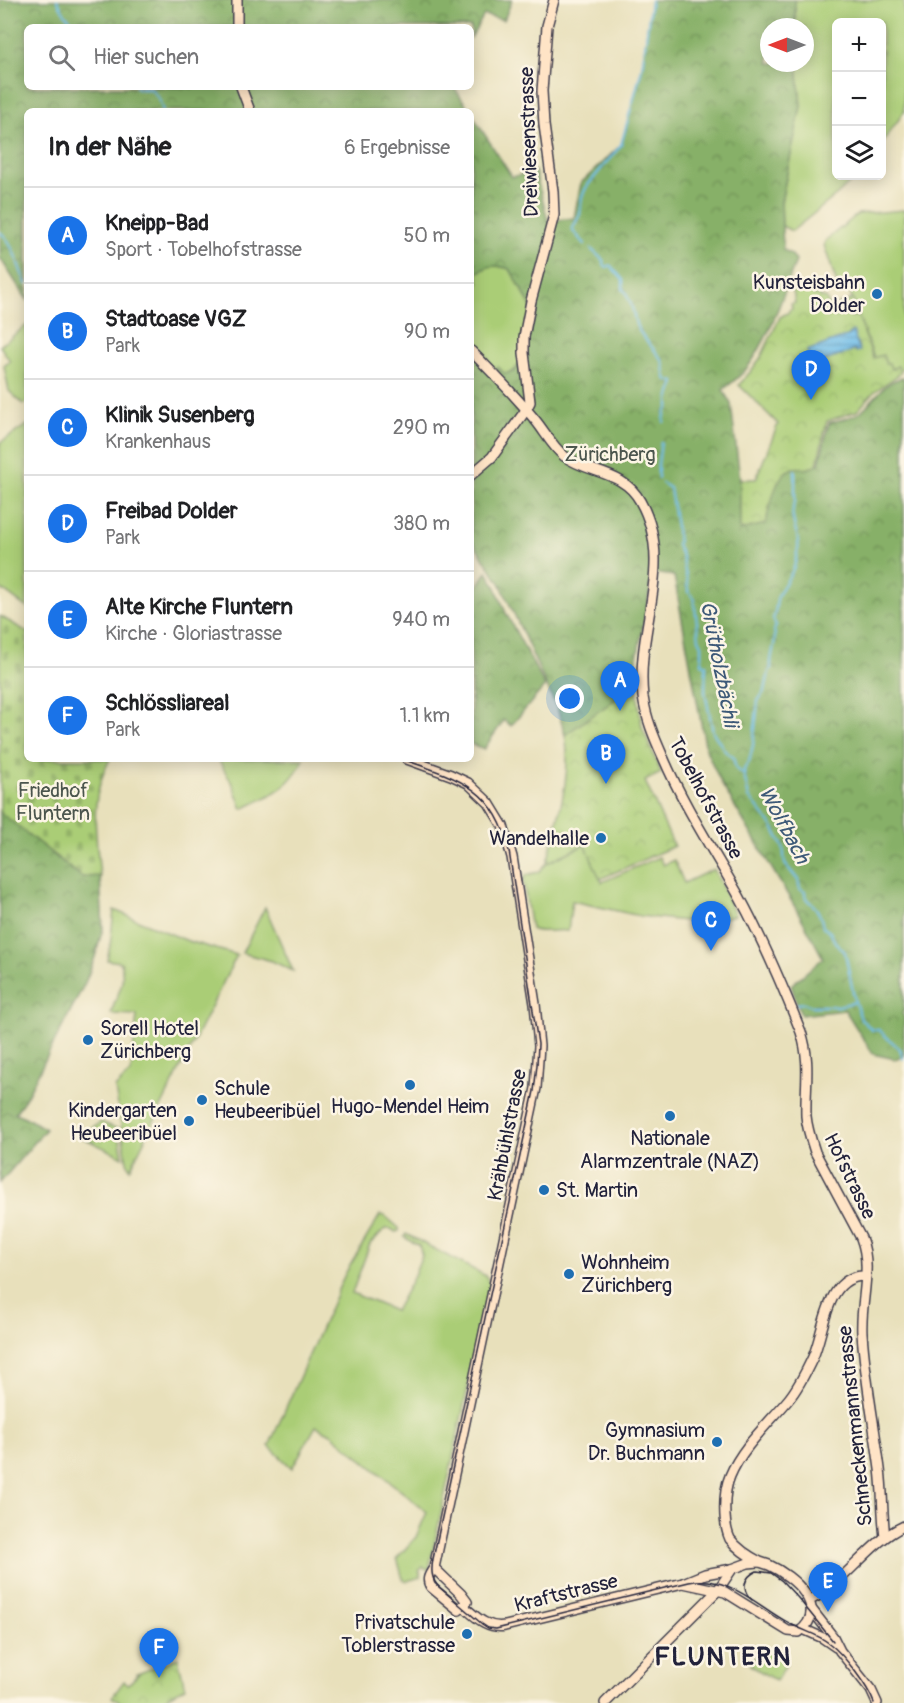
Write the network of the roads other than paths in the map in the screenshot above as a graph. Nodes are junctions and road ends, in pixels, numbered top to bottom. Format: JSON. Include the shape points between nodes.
{"nodes":[{"id":1,"x":237,"y":0,"type":"edge"},
{"id":2,"x":554,"y":0,"type":"edge"},
{"id":3,"x":237,"y":24,"type":"edge"},
{"id":4,"x":242,"y":90,"type":"edge"},
{"id":5,"x":249,"y":108,"type":"edge"},
{"id":6,"x":474,"y":354,"type":"edge"},
{"id":7,"x":526,"y":410,"type":"junction"},
{"id":8,"x":474,"y":472,"type":"edge"},
{"id":9,"x":415,"y":762,"type":"edge"},
{"id":10,"x":792,"y":1010,"type":"joint"},
{"id":11,"x":866,"y":1253,"type":"joint"},
{"id":12,"x":866,"y":1276,"type":"junction"},
{"id":13,"x":904,"y":1526,"type":"edge"},
{"id":14,"x":885,"y":1537,"type":"junction"},
{"id":15,"x":759,"y":1562,"type":"junction"},
{"id":16,"x":434,"y":1568,"type":"junction"},
{"id":17,"x":732,"y":1569,"type":"junction"},
{"id":18,"x":687,"y":1583,"type":"junction"},
{"id":19,"x":718,"y":1590,"type":"junction"},
{"id":20,"x":701,"y":1605,"type":"junction"},
{"id":21,"x":811,"y":1605,"type":"junction"},
{"id":22,"x":463,"y":1606,"type":"junction"},
{"id":23,"x":803,"y":1629,"type":"junction"},
{"id":24,"x":840,"y":1651,"type":"junction"},
{"id":25,"x":605,"y":1703,"type":"edge"},
{"id":26,"x":877,"y":1703,"type":"edge"}],
"edges":[{"from":1,"to":3,"type":"street"},
{"from":2,"to":7,"type":"street","name":"Dreiwiesenstrasse","via":[[547,26],[542,91],[554,214],[526,321],[524,353],[530,399]]},
{"from":4,"to":5,"type":"street"},
{"from":6,"to":7,"type":"street","name":"Tobelhofstrasse"},
{"from":7,"to":8,"type":"street","via":[[492,457]]},
{"from":7,"to":10,"type":"street","name":"Tobelhofstrasse","via":[[560,452],[624,482],[644,508],[657,560],[642,666],[648,718],[680,795],[740,898]]},
{"from":9,"to":16,"type":"street","name":"Krähbühlstrasse","via":[[472,786],[489,803],[503,826],[512,857],[539,1046],[536,1088]]},
{"from":10,"to":11,"type":"street","name":"Hofstrasse","via":[[807,1051],[806,1115],[814,1152]]},
{"from":11,"to":12,"type":"street","name":"Schneckenmannstrasse"},
{"from":12,"to":14,"type":"street","name":"Schneckenmannstrasse","via":[[861,1318],[863,1349]]},
{"from":12,"to":15,"type":"street","via":[[849,1279],[833,1294],[814,1355],[803,1376],[789,1399],[752,1440],[730,1475],[724,1499],[728,1534],[733,1543]]},
{"from":13,"to":14,"type":"street"},
{"from":14,"to":21,"type":"street"},
{"from":15,"to":17,"type":"street","name":"Kraftstrasse"},
{"from":15,"to":21,"type":"street","via":[[788,1577]]},
{"from":16,"to":22,"type":"street","via":[[461,1594]]},
{"from":16,"to":22,"type":"street","name":"Krähbühlstrasse","via":[[428,1576],[430,1586]]},
{"from":17,"to":18,"type":"street","name":"Kraftstrasse","via":[[705,1574]]},
{"from":17,"to":19,"type":"street"},
{"from":18,"to":19,"type":"street","name":"Kraftstrasse"},
{"from":18,"to":20,"type":"street","via":[[698,1594]]},
{"from":18,"to":22,"type":"street","name":"Kraftstrasse","via":[[499,1627],[485,1624]]},
{"from":19,"to":20,"type":"street"},
{"from":19,"to":23,"type":"street","name":"Kraftstrasse","via":[[788,1631]]},
{"from":20,"to":25,"type":"street"},
{"from":21,"to":23,"type":"street"},
{"from":21,"to":24,"type":"street"},
{"from":23,"to":24,"type":"street","name":"Kraftstrasse"},
{"from":24,"to":26,"type":"street"}]}
